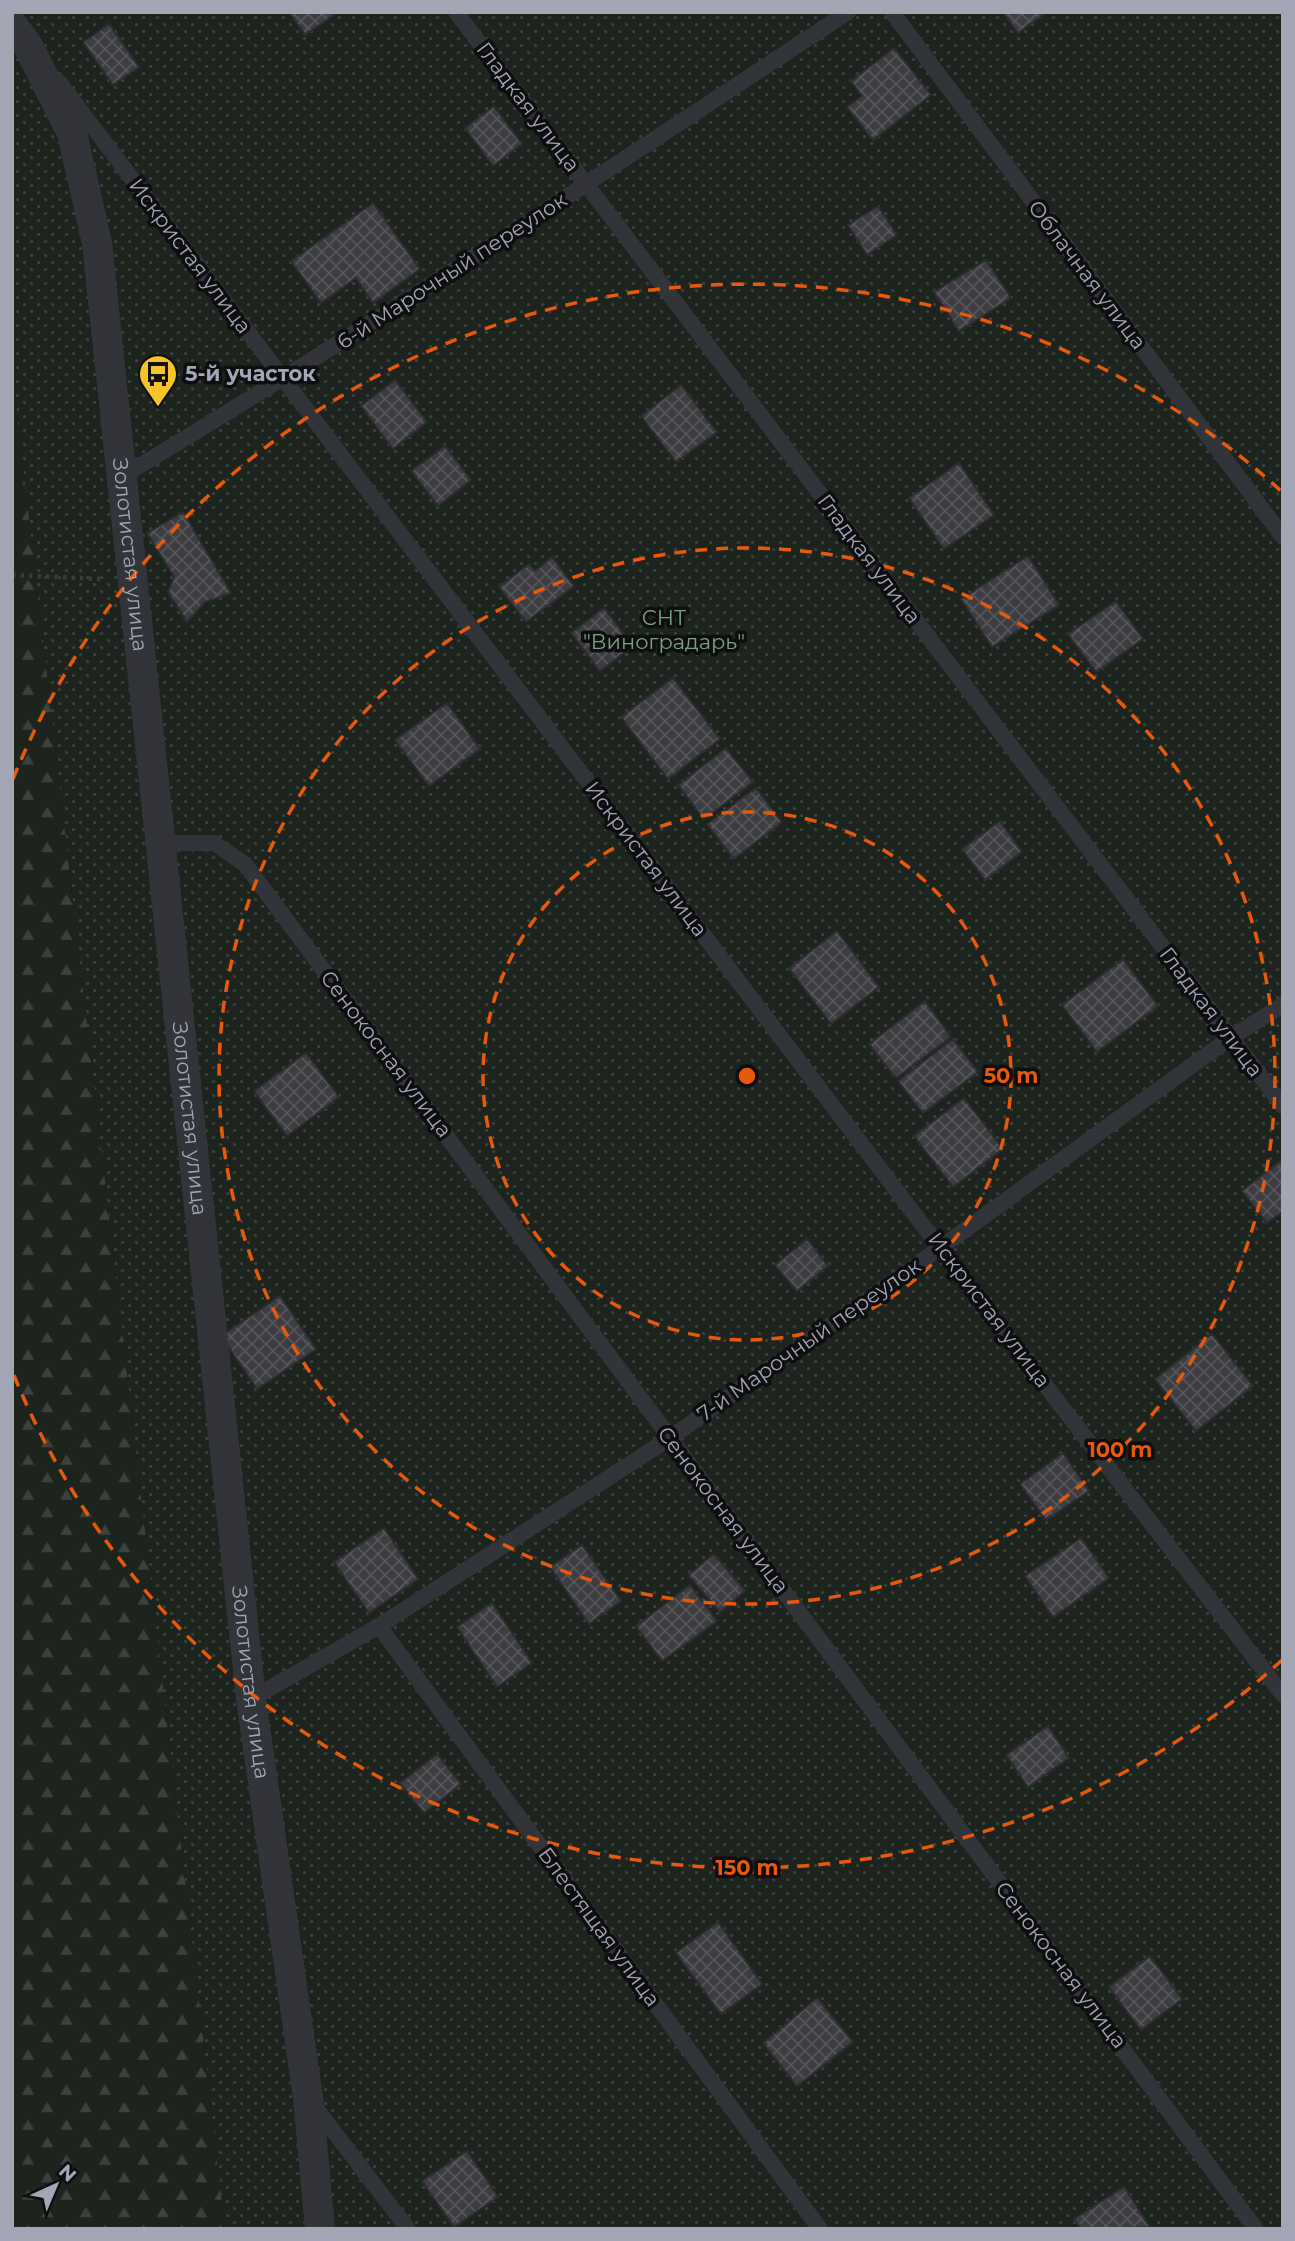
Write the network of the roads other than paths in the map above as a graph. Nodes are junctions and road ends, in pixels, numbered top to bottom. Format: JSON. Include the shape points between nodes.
{"nodes":[{"id":1,"x":456,"y":12,"type":"edge"},
{"id":2,"x":848,"y":12,"type":"edge"},
{"id":3,"x":891,"y":12,"type":"edge"},
{"id":4,"x":12,"y":22,"type":"edge"},
{"id":5,"x":586,"y":184,"type":"junction"},
{"id":6,"x":284,"y":379,"type":"junction"},
{"id":7,"x":121,"y":477,"type":"junction"},
{"id":8,"x":1283,"y":537,"type":"edge"},
{"id":9,"x":160,"y":843,"type":"junction"},
{"id":10,"x":1283,"y":1005,"type":"edge"},
{"id":11,"x":1230,"y":1038,"type":"junction"},
{"id":12,"x":1283,"y":1106,"type":"edge"},
{"id":13,"x":940,"y":1248,"type":"junction"},
{"id":14,"x":670,"y":1438,"type":"junction"},
{"id":15,"x":379,"y":1626,"type":"junction"},
{"id":16,"x":1283,"y":1695,"type":"edge"},
{"id":17,"x":251,"y":1699,"type":"junction"},
{"id":18,"x":308,"y":2098,"type":"junction"},
{"id":19,"x":320,"y":2229,"type":"edge"},
{"id":20,"x":408,"y":2229,"type":"edge"},
{"id":21,"x":820,"y":2229,"type":"edge"},
{"id":22,"x":1256,"y":2229,"type":"edge"}],
"edges":[{"from":1,"to":5,"type":"lane","name":"Гладкая улица"},
{"from":2,"to":5,"type":"lane","name":"6-й Марочный переулок"},
{"from":3,"to":8,"type":"lane","name":"Облачная улица"},
{"from":4,"to":6,"type":"lane","name":"Искристая улица"},
{"from":4,"to":7,"type":"street","name":"Золотистая улица","via":[[72,133],[97,243]]},
{"from":5,"to":6,"type":"lane","name":"6-й Марочный переулок"},
{"from":5,"to":11,"type":"lane","name":"Гладкая улица"},
{"from":6,"to":7,"type":"lane","name":"6-й Марочный переулок"},
{"from":6,"to":13,"type":"lane","name":"Искристая улица"},
{"from":7,"to":9,"type":"street","name":"Золотистая улица"},
{"from":9,"to":14,"type":"lane","name":"Сенокосная улица","via":[[214,843],[245,864]]},
{"from":9,"to":17,"type":"street","name":"Золотистая улица"},
{"from":10,"to":11,"type":"lane","name":"7-й Марочный переулок"},
{"from":11,"to":12,"type":"lane","name":"Гладкая улица"},
{"from":11,"to":13,"type":"lane","name":"7-й Марочный переулок"},
{"from":13,"to":14,"type":"lane","name":"7-й Марочный переулок"},
{"from":13,"to":16,"type":"lane","name":"Искристая улица"},
{"from":14,"to":15,"type":"lane","name":"7-й Марочный переулок"},
{"from":14,"to":22,"type":"lane","name":"Сенокосная улица"},
{"from":15,"to":17,"type":"lane","name":"7-й Марочный переулок"},
{"from":15,"to":21,"type":"lane","name":"Блестящая улица"},
{"from":17,"to":18,"type":"street","name":"Золотистая улица"},
{"from":18,"to":19,"type":"street","name":"Золотистая улица"},
{"from":18,"to":20,"type":"lane"}]}
